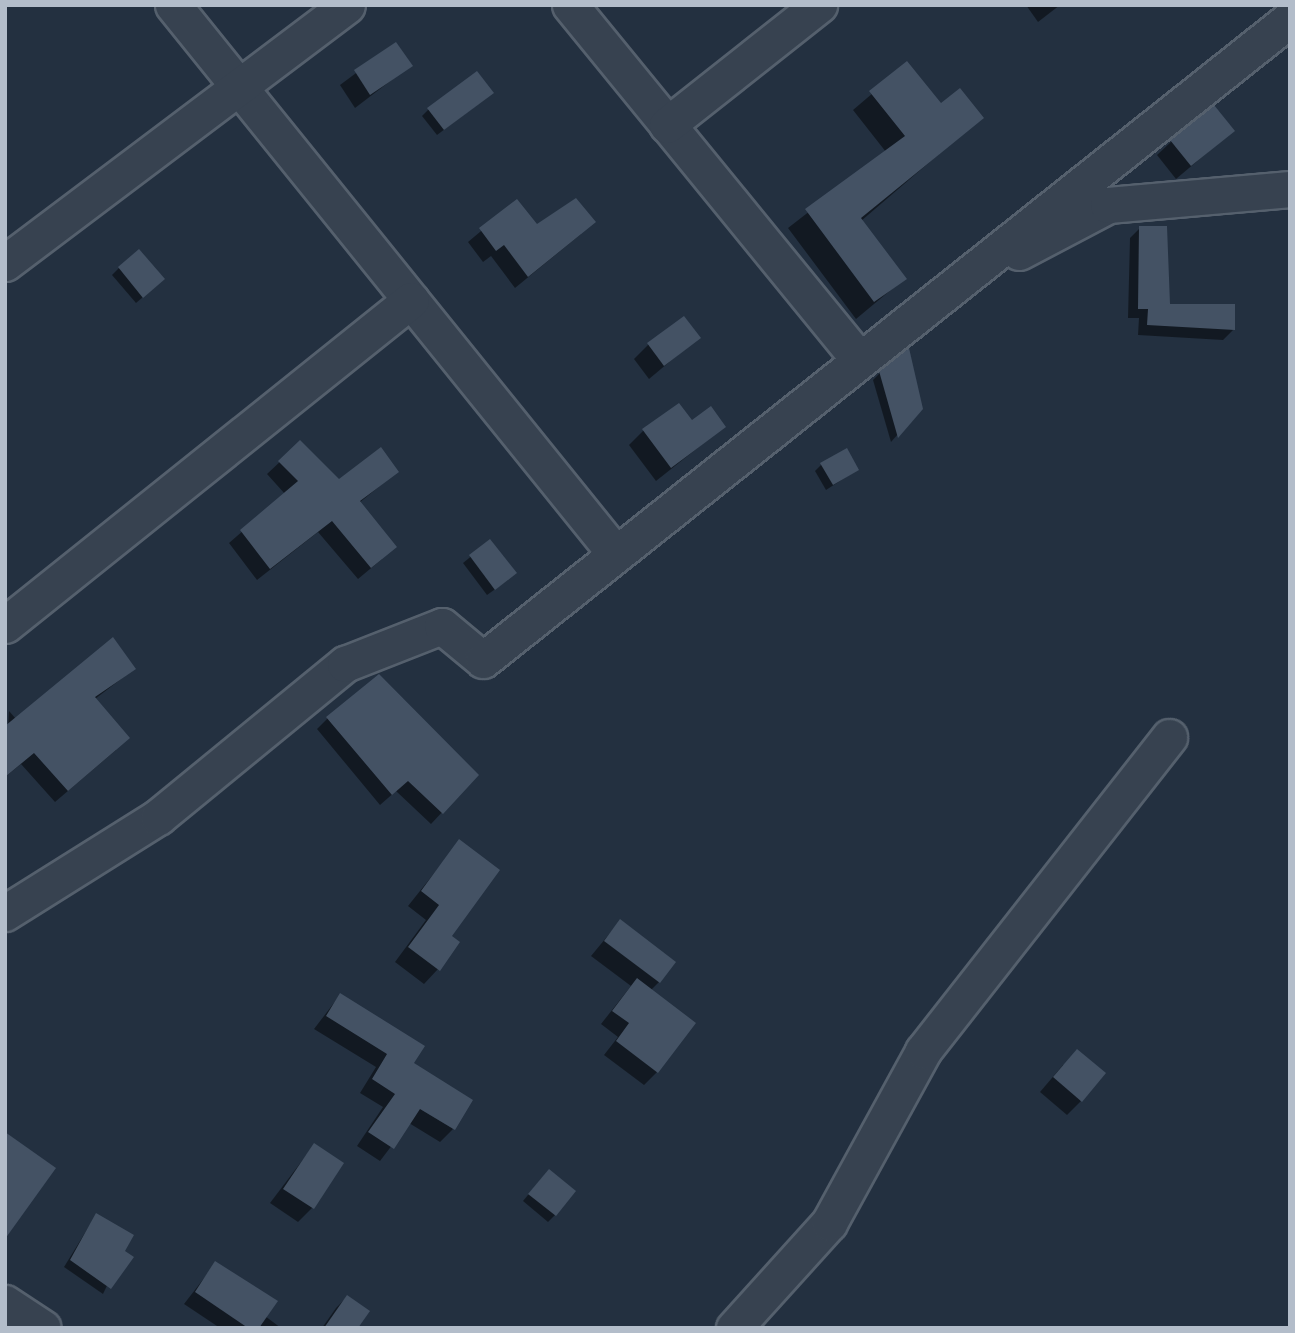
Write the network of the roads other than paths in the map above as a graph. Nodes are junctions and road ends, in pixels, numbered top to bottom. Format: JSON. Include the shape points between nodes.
{"nodes":[{"id":1,"x":173,"y":5,"type":"edge"},
{"id":2,"x":347,"y":5,"type":"edge"},
{"id":3,"x":570,"y":5,"type":"edge"},
{"id":4,"x":819,"y":5,"type":"edge"},
{"id":5,"x":1290,"y":19,"type":"edge"},
{"id":6,"x":239,"y":88,"type":"junction"},
{"id":7,"x":667,"y":125,"type":"junction"},
{"id":8,"x":1290,"y":189,"type":"edge"},
{"id":9,"x":5,"y":263,"type":"edge"},
{"id":10,"x":411,"y":300,"type":"junction"},
{"id":11,"x":916,"y":312,"type":"junction"},
{"id":12,"x":858,"y":358,"type":"junction"},
{"id":13,"x":614,"y":552,"type":"junction"},
{"id":14,"x":5,"y":625,"type":"edge"},
{"id":15,"x":1169,"y":737,"type":"dead end"},
{"id":16,"x":8,"y":906,"type":"edge"},
{"id":17,"x":5,"y":1303,"type":"edge"},
{"id":18,"x":43,"y":1328,"type":"edge"},
{"id":19,"x":734,"y":1328,"type":"edge"}],
"edges":[{"from":1,"to":6,"type":"street"},
{"from":2,"to":6,"type":"street"},
{"from":3,"to":7,"type":"street"},
{"from":4,"to":7,"type":"street"},
{"from":5,"to":11,"type":"street"},
{"from":6,"to":9,"type":"street"},
{"from":6,"to":10,"type":"street"},
{"from":7,"to":12,"type":"street"},
{"from":8,"to":11,"type":"street","via":[[1108,205]]},
{"from":10,"to":13,"type":"street"},
{"from":10,"to":14,"type":"street"},
{"from":11,"to":12,"type":"street"},
{"from":12,"to":13,"type":"street"},
{"from":13,"to":16,"type":"street","via":[[483,660],[442,626],[345,664],[158,817]]},
{"from":15,"to":19,"type":"street","via":[[923,1051],[829,1223]]},
{"from":17,"to":18,"type":"street"}]}
